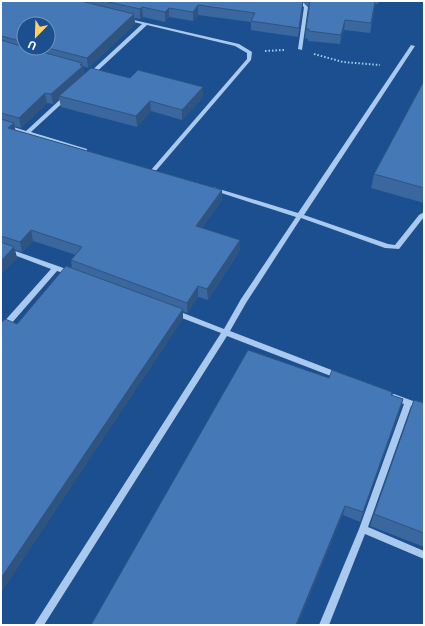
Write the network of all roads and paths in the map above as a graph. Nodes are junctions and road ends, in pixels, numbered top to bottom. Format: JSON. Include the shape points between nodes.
{"nodes":[{"id":1,"x":286,"y":1,"type":"edge"},
{"id":2,"x":122,"y":18,"type":"edge"},
{"id":3,"x":145,"y":24,"type":"junction"},
{"id":4,"x":413,"y":46,"type":"dead end"},
{"id":5,"x":300,"y":49,"type":"junction"},
{"id":6,"x":250,"y":52,"type":"junction"},
{"id":7,"x":398,"y":67,"type":"junction"},
{"id":8,"x":85,"y":70,"type":"edge"},
{"id":9,"x":93,"y":72,"type":"junction"},
{"id":10,"x":82,"y":82,"type":"edge"},
{"id":11,"x":71,"y":92,"type":"edge"},
{"id":12,"x":1,"y":125,"type":"edge"},
{"id":13,"x":27,"y":133,"type":"junction"},
{"id":14,"x":94,"y":153,"type":"edge"},
{"id":15,"x":146,"y":169,"type":"edge"},
{"id":16,"x":153,"y":171,"type":"junction"},
{"id":17,"x":161,"y":173,"type":"edge"},
{"id":18,"x":206,"y":187,"type":"edge"},
{"id":19,"x":424,"y":214,"type":"edge"},
{"id":20,"x":300,"y":217,"type":"junction"},
{"id":21,"x":1,"y":248,"type":"edge"},
{"id":22,"x":55,"y":268,"type":"junction"},
{"id":23,"x":78,"y":276,"type":"edge"},
{"id":24,"x":166,"y":309,"type":"edge"},
{"id":25,"x":1,"y":330,"type":"edge"},
{"id":26,"x":226,"y":331,"type":"junction"},
{"id":27,"x":347,"y":379,"type":"edge"},
{"id":28,"x":389,"y":396,"type":"edge"},
{"id":29,"x":408,"y":403,"type":"junction"},
{"id":30,"x":424,"y":408,"type":"edge"},
{"id":31,"x":363,"y":529,"type":"junction"},
{"id":32,"x":424,"y":555,"type":"edge"},
{"id":33,"x":39,"y":625,"type":"edge"},
{"id":34,"x":324,"y":625,"type":"edge"}],
"edges":[{"from":1,"to":5,"type":"street","via":[[301,3],[306,7]]},
{"from":2,"to":3,"type":"street"},
{"from":3,"to":6,"type":"street","via":[[237,45]]},
{"from":3,"to":9,"type":"street"},
{"from":4,"to":7,"type":"street"},
{"from":5,"to":6,"type":"path"},
{"from":5,"to":7,"type":"path","via":[[343,62]]},
{"from":6,"to":16,"type":"street","via":[[249,59]]},
{"from":7,"to":20,"type":"street"},
{"from":8,"to":9,"type":"street"},
{"from":9,"to":10,"type":"street"},
{"from":11,"to":13,"type":"street"},
{"from":12,"to":13,"type":"street"},
{"from":13,"to":14,"type":"street"},
{"from":15,"to":16,"type":"street"},
{"from":16,"to":17,"type":"street"},
{"from":18,"to":20,"type":"street"},
{"from":19,"to":20,"type":"street","via":[[397,248]]},
{"from":20,"to":26,"type":"street","via":[[243,301]]},
{"from":21,"to":22,"type":"street"},
{"from":22,"to":23,"type":"street"},
{"from":22,"to":25,"type":"street"},
{"from":24,"to":26,"type":"street"},
{"from":26,"to":27,"type":"street"},
{"from":26,"to":33,"type":"street"},
{"from":28,"to":29,"type":"street"},
{"from":29,"to":30,"type":"street"},
{"from":29,"to":31,"type":"street"},
{"from":31,"to":32,"type":"street"},
{"from":31,"to":34,"type":"street"}]}
